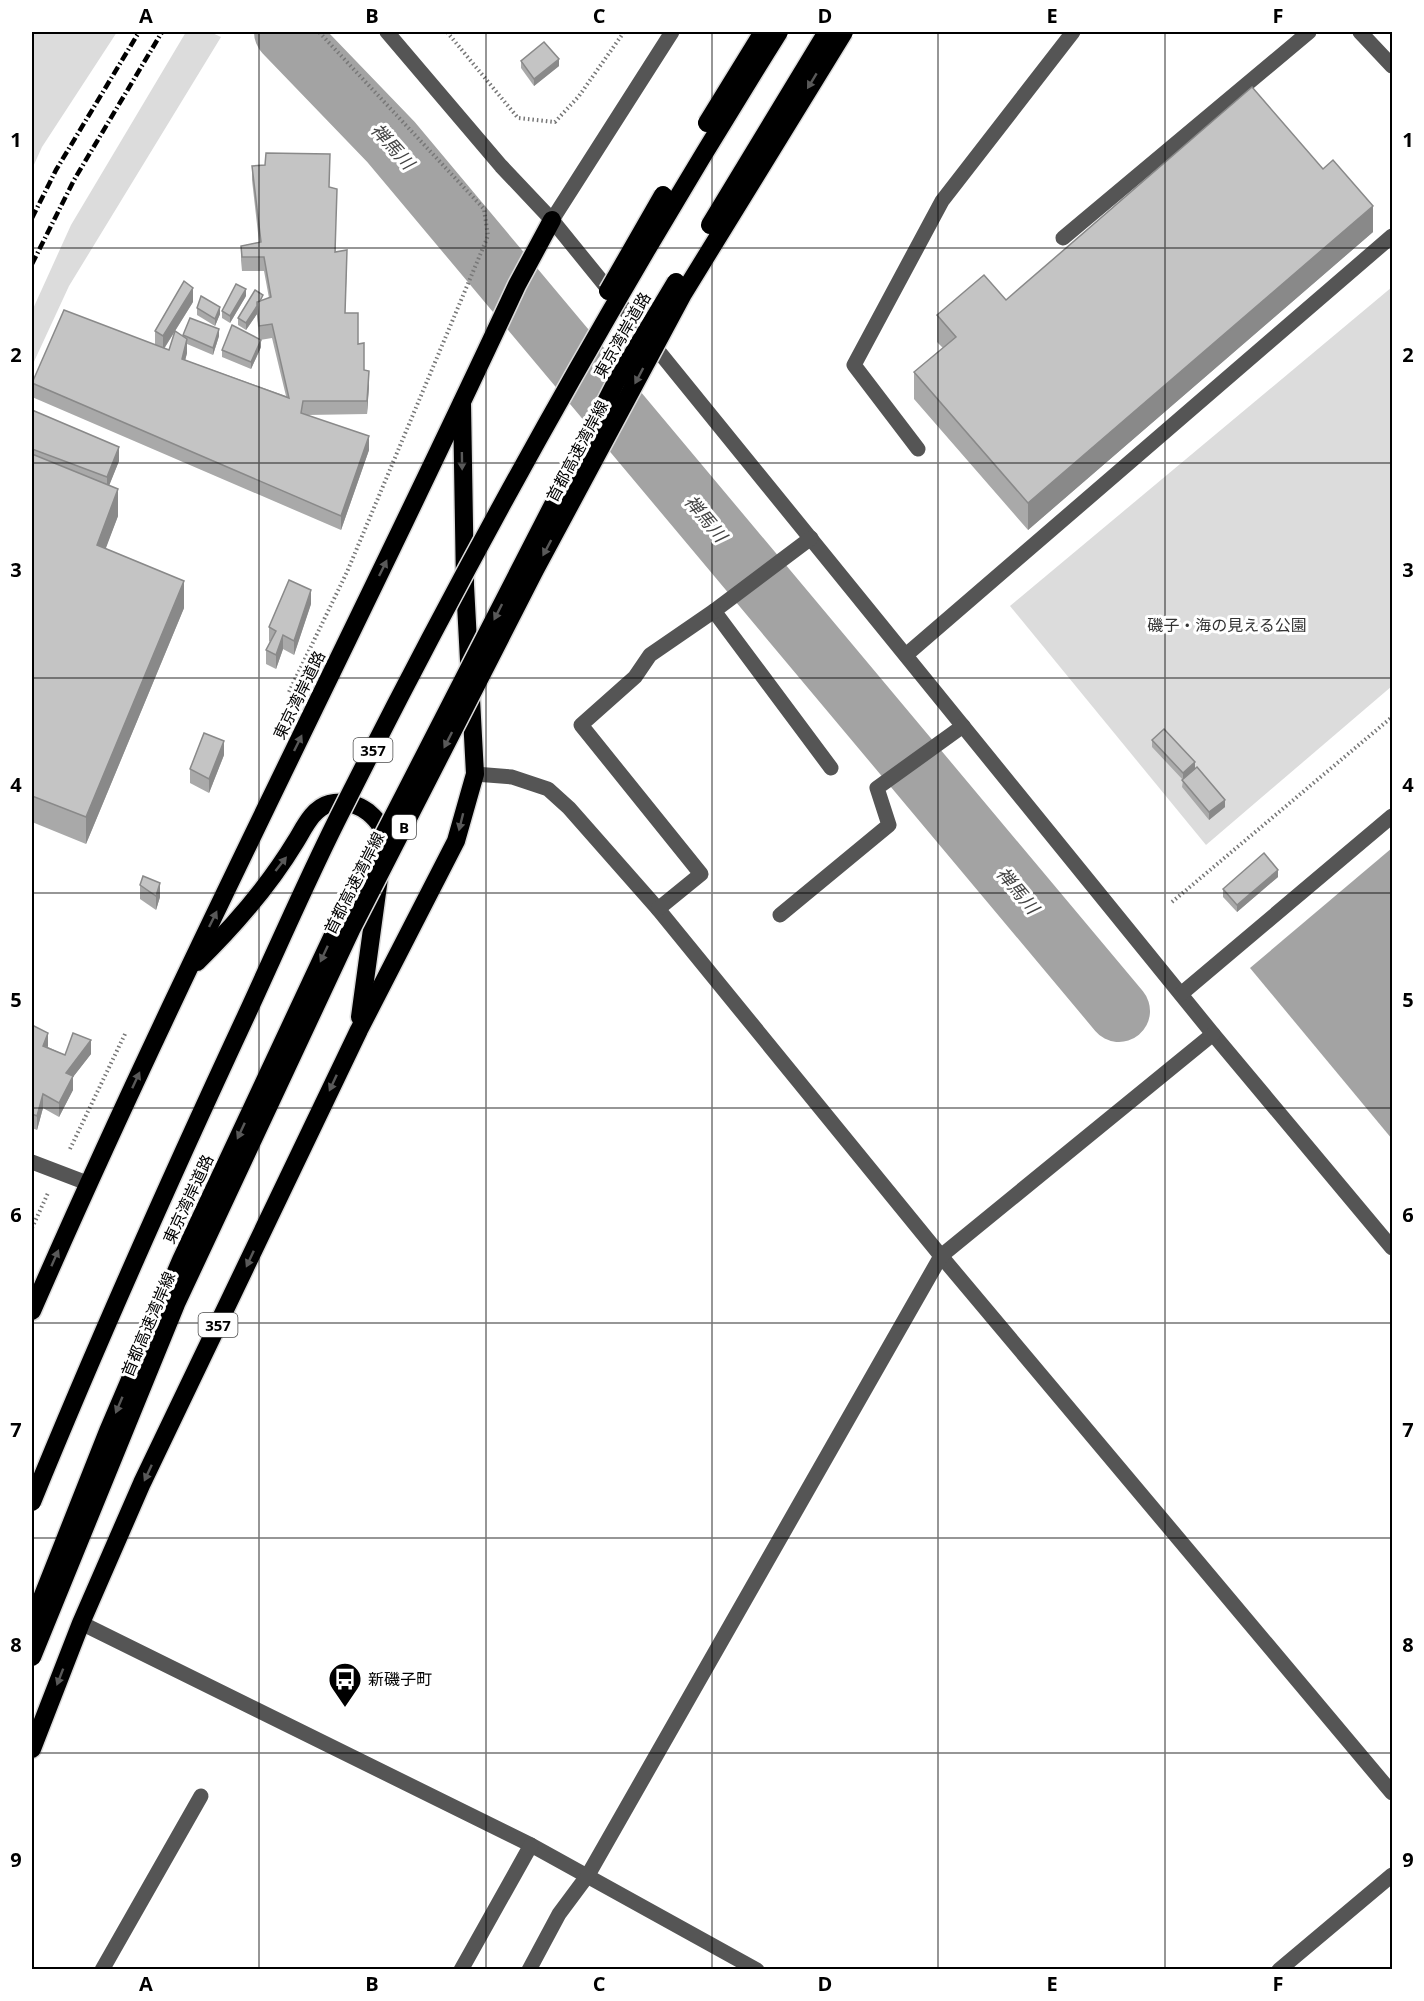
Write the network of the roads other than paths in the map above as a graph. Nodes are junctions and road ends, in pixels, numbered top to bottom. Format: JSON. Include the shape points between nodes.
{"nodes":[{"id":1,"x":387,"y":32,"type":"edge"},
{"id":2,"x":672,"y":32,"type":"edge"},
{"id":3,"x":763,"y":32,"type":"edge"},
{"id":4,"x":779,"y":32,"type":"edge"},
{"id":5,"x":827,"y":32,"type":"edge"},
{"id":6,"x":843,"y":32,"type":"edge"},
{"id":7,"x":1073,"y":32,"type":"edge"},
{"id":8,"x":1309,"y":32,"type":"edge"},
{"id":9,"x":1360,"y":32,"type":"edge"},
{"id":10,"x":1392,"y":66,"type":"edge"},
{"id":11,"x":552,"y":220,"type":"junction"},
{"id":12,"x":1392,"y":236,"type":"edge"},
{"id":13,"x":1063,"y":238,"type":"dead end"},
{"id":14,"x":462,"y":403,"type":"junction"},
{"id":15,"x":918,"y":449,"type":"dead end"},
{"id":16,"x":809,"y":539,"type":"junction"},
{"id":17,"x":715,"y":610,"type":"junction"},
{"id":18,"x":906,"y":655,"type":"junction"},
{"id":19,"x":962,"y":727,"type":"junction"},
{"id":20,"x":831,"y":768,"type":"dead end"},
{"id":21,"x":475,"y":774,"type":"junction"},
{"id":22,"x":1392,"y":816,"type":"edge"},
{"id":23,"x":658,"y":909,"type":"junction"},
{"id":24,"x":780,"y":915,"type":"dead end"},
{"id":25,"x":188,"y":972,"type":"junction"},
{"id":26,"x":1181,"y":994,"type":"junction"},
{"id":27,"x":359,"y":1030,"type":"junction"},
{"id":28,"x":1213,"y":1034,"type":"junction"},
{"id":29,"x":32,"y":1162,"type":"edge"},
{"id":30,"x":87,"y":1183,"type":"junction"},
{"id":31,"x":1392,"y":1248,"type":"edge"},
{"id":32,"x":941,"y":1256,"type":"junction"},
{"id":33,"x":32,"y":1311,"type":"edge"},
{"id":34,"x":32,"y":1476,"type":"edge"},
{"id":35,"x":32,"y":1502,"type":"edge"},
{"id":36,"x":32,"y":1623,"type":"edge"},
{"id":37,"x":81,"y":1623,"type":"junction"},
{"id":38,"x":32,"y":1657,"type":"edge"},
{"id":39,"x":32,"y":1749,"type":"edge"},
{"id":40,"x":1392,"y":1792,"type":"edge"},
{"id":41,"x":201,"y":1796,"type":"dead end"},
{"id":42,"x":531,"y":1845,"type":"junction"},
{"id":43,"x":588,"y":1875,"type":"junction"},
{"id":44,"x":1392,"y":1875,"type":"edge"},
{"id":45,"x":102,"y":1970,"type":"edge"},
{"id":46,"x":461,"y":1970,"type":"edge"},
{"id":47,"x":529,"y":1970,"type":"edge"},
{"id":48,"x":757,"y":1970,"type":"edge"},
{"id":49,"x":1279,"y":1970,"type":"edge"}],
"edges":[{"from":1,"to":11,"type":"street"},
{"from":2,"to":11,"type":"street"},
{"from":3,"to":34,"type":"highway","bridge":true,"via":[[637,237],[466,551],[280,913],[107,1295]]},
{"from":4,"to":35,"type":"highway","name":"東京湾岸道路","number":"357","bridge":true,"via":[[682,185],[522,465],[336,822],[197,1121]]},
{"from":5,"to":36,"type":"highway","name":"東京湾岸道路","one_way":true,"bridge":true,"via":[[616,382],[340,918],[181,1260]]},
{"from":6,"to":38,"type":"highway","name":"首都高速湾岸線","number":"B","one_way":true,"bridge":true,"via":[[682,294],[351,930],[176,1304]]},
{"from":7,"to":15,"type":"street","via":[[942,201],[854,365]]},
{"from":8,"to":13,"type":"street"},
{"from":9,"to":10,"type":"street"},
{"from":11,"to":14,"type":"highway","name":"東京湾岸道路","number":"357"},
{"from":11,"to":16,"type":"street"},
{"from":12,"to":18,"type":"street"},
{"from":14,"to":21,"type":"highway","name":"東京湾岸道路","number":"357","one_way":true,"via":[[465,585]]},
{"from":25,"to":14,"type":"highway","name":"東京湾岸道路","number":"357","one_way":true},
{"from":16,"to":17,"type":"street"},
{"from":16,"to":18,"type":"street"},
{"from":17,"to":20,"type":"street"},
{"from":17,"to":23,"type":"street","via":[[650,655],[634,677],[581,725],[700,874]]},
{"from":18,"to":19,"type":"street"},
{"from":19,"to":24,"type":"street","via":[[877,788],[890,825]]},
{"from":19,"to":26,"type":"street"},
{"from":21,"to":23,"type":"street","via":[[512,777],[548,789]]},
{"from":21,"to":27,"type":"highway","name":"東京湾岸道路","number":"357","one_way":true,"via":[[456,841]]},
{"from":22,"to":26,"type":"street"},
{"from":23,"to":32,"type":"street"},
{"from":25,"to":27,"type":"highway","name":"東京湾岸道路","number":"357","one_way":true,"via":[[230,928],[287,856],[313,814],[328,804],[357,804],[377,820],[384,832]]},
{"from":30,"to":25,"type":"highway","name":"東京湾岸道路","number":"357","one_way":true},
{"from":26,"to":28,"type":"street"},
{"from":27,"to":37,"type":"highway","name":"東京湾岸道路","number":"357","one_way":true,"via":[[142,1483]]},
{"from":28,"to":31,"type":"street"},
{"from":28,"to":32,"type":"street"},
{"from":29,"to":30,"type":"street"},
{"from":33,"to":30,"type":"highway","name":"東京湾岸道路","number":"357","one_way":true},
{"from":32,"to":40,"type":"street"},
{"from":32,"to":43,"type":"street"},
{"from":37,"to":39,"type":"highway","name":"東京湾岸道路","number":"357","one_way":true},
{"from":37,"to":42,"type":"street"},
{"from":41,"to":45,"type":"street"},
{"from":42,"to":43,"type":"street"},
{"from":42,"to":46,"type":"street"},
{"from":43,"to":47,"type":"street","via":[[559,1914]]},
{"from":43,"to":48,"type":"street"},
{"from":44,"to":49,"type":"street"}]}
